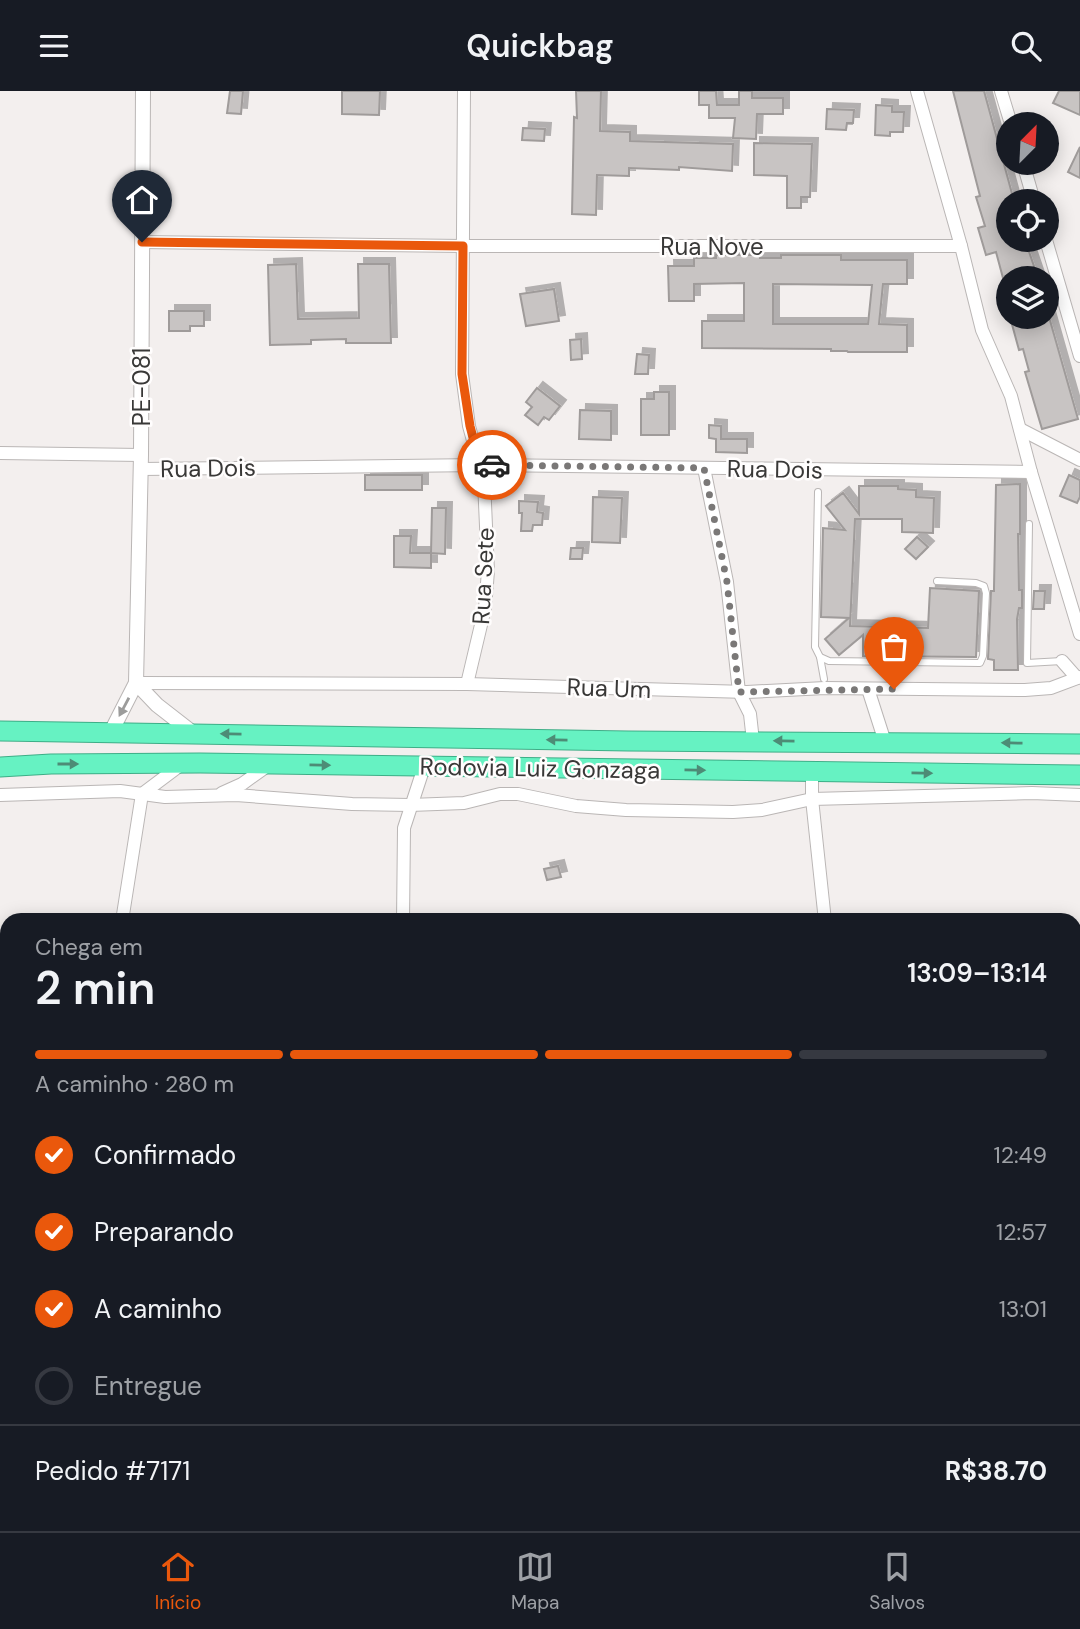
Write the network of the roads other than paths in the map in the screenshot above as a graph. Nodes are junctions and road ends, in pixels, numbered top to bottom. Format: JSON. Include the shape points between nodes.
{"nodes":[{"id":1,"x":143,"y":91,"type":"edge"},
{"id":2,"x":464,"y":91,"type":"edge"},
{"id":3,"x":917,"y":91,"type":"edge"},
{"id":4,"x":1002,"y":91,"type":"edge"},
{"id":5,"x":1008,"y":112,"type":"edge"},
{"id":6,"x":142,"y":242,"type":"junction"},
{"id":7,"x":463,"y":246,"type":"junction"},
{"id":8,"x":961,"y":246,"type":"junction"},
{"id":9,"x":1049,"y":252,"type":"edge"},
{"id":10,"x":1080,"y":356,"type":"edge"},
{"id":11,"x":1020,"y":429,"type":"junction"},
{"id":12,"x":0,"y":453,"type":"edge"},
{"id":13,"x":1080,"y":460,"type":"edge"},
{"id":14,"x":141,"y":462,"type":"junction"},
{"id":15,"x":480,"y":465,"type":"junction"},
{"id":16,"x":704,"y":468,"type":"junction"},
{"id":17,"x":1031,"y":472,"type":"junction"},
{"id":18,"x":818,"y":492,"type":"dead end"},
{"id":19,"x":1029,"y":524,"type":"dead end"},
{"id":20,"x":937,"y":582,"type":"dead end"},
{"id":21,"x":1080,"y":634,"type":"edge"},
{"id":22,"x":820,"y":657,"type":"junction"},
{"id":23,"x":1062,"y":661,"type":"joint"},
{"id":24,"x":1027,"y":663,"type":"junction"},
{"id":25,"x":1027,"y":673,"type":"dead end"},
{"id":26,"x":1079,"y":677,"type":"edge"},
{"id":27,"x":136,"y":683,"type":"junction"},
{"id":28,"x":467,"y":684,"type":"junction"},
{"id":29,"x":825,"y":684,"type":"junction"},
{"id":30,"x":868,"y":689,"type":"junction"},
{"id":31,"x":739,"y":692,"type":"junction"},
{"id":32,"x":0,"y":731,"type":"edge"},
{"id":33,"x":111,"y":732,"type":"junction"},
{"id":34,"x":193,"y":733,"type":"junction"},
{"id":35,"x":753,"y":741,"type":"junction"},
{"id":36,"x":886,"y":742,"type":"junction"},
{"id":37,"x":1080,"y":744,"type":"edge"},
{"id":38,"x":184,"y":763,"type":"junction"},
{"id":39,"x":270,"y":764,"type":"junction"},
{"id":40,"x":0,"y":767,"type":"edge"},
{"id":41,"x":424,"y":767,"type":"junction"},
{"id":42,"x":813,"y":772,"type":"junction"},
{"id":43,"x":1080,"y":775,"type":"edge"},
{"id":44,"x":142,"y":794,"type":"junction"},
{"id":45,"x":0,"y":795,"type":"edge"},
{"id":46,"x":216,"y":795,"type":"junction"},
{"id":47,"x":1080,"y":795,"type":"edge"},
{"id":48,"x":812,"y":799,"type":"junction"},
{"id":49,"x":410,"y":805,"type":"junction"},
{"id":50,"x":123,"y":913,"type":"edge"},
{"id":51,"x":403,"y":913,"type":"edge"},
{"id":52,"x":824,"y":913,"type":"edge"}],
"edges":[{"from":1,"to":6,"type":"street","name":"PE-081","number":"PE-081"},
{"from":2,"to":7,"type":"street","name":"Rua Sete"},
{"from":3,"to":8,"type":"street"},
{"from":4,"to":5,"type":"street"},
{"from":6,"to":7,"type":"street"},
{"from":6,"to":14,"type":"street","name":"PE-081","number":"PE-081"},
{"from":7,"to":8,"type":"street","name":"Rua Nove"},
{"from":7,"to":15,"type":"street","name":"Rua Sete","via":[[462,374]]},
{"from":8,"to":11,"type":"street","via":[[982,330]]},
{"from":9,"to":10,"type":"street"},
{"from":11,"to":13,"type":"street"},
{"from":11,"to":17,"type":"street"},
{"from":12,"to":14,"type":"street","name":"Rua Dois"},
{"from":14,"to":15,"type":"street","name":"Rua Dois"},
{"from":14,"to":27,"type":"street","name":"PE-081","number":"PE-081"},
{"from":15,"to":16,"type":"street","name":"Rua Dois"},
{"from":15,"to":28,"type":"street","name":"Rua Sete","via":[[488,571],[485,608]]},
{"from":16,"to":17,"type":"street","name":"Rua Dois"},
{"from":16,"to":31,"type":"street","via":[[727,582]]},
{"from":17,"to":21,"type":"street"},
{"from":18,"to":22,"type":"lane","via":[[815,647]]},
{"from":19,"to":24,"type":"lane"},
{"from":20,"to":22,"type":"lane","via":[[976,583],[985,590],[980,663],[829,661]]},
{"from":22,"to":29,"type":"lane"},
{"from":23,"to":24,"type":"lane"},
{"from":23,"to":26,"type":"street"},
{"from":24,"to":25,"type":"lane"},
{"from":26,"to":30,"type":"street","name":"Rua Um","via":[[1051,688],[1026,690]]},
{"from":27,"to":28,"type":"street","name":"Rua Um"},
{"from":27,"to":33,"type":"street","one_way":true},
{"from":27,"to":34,"type":"street"},
{"from":28,"to":31,"type":"street","name":"Rua Um"},
{"from":29,"to":30,"type":"street","name":"Rua Um"},
{"from":29,"to":31,"type":"street","name":"Rua Um"},
{"from":30,"to":36,"type":"street"},
{"from":31,"to":35,"type":"street","via":[[750,714]]},
{"from":32,"to":33,"type":"highway","name":"Rodovia Luiz Gonzaga"},
{"from":33,"to":34,"type":"highway","name":"Rodovia Luiz Gonzaga"},
{"from":35,"to":34,"type":"highway","name":"Rodovia Luiz Gonzaga","one_way":true},
{"from":36,"to":35,"type":"highway","name":"Rodovia Luiz Gonzaga","one_way":true},
{"from":37,"to":36,"type":"highway","name":"Rodovia Luiz Gonzaga","one_way":true},
{"from":38,"to":39,"type":"highway","name":"Rodovia Luiz Gonzaga"},
{"from":40,"to":38,"type":"highway","name":"Rodovia Luiz Gonzaga","one_way":true},
{"from":38,"to":44,"type":"street"},
{"from":39,"to":41,"type":"highway","name":"Rodovia Luiz Gonzaga","one_way":true},
{"from":39,"to":46,"type":"street"},
{"from":41,"to":42,"type":"highway","name":"Rodovia Luiz Gonzaga","one_way":true},
{"from":41,"to":49,"type":"street"},
{"from":42,"to":43,"type":"highway","name":"Rodovia Luiz Gonzaga","one_way":true},
{"from":42,"to":48,"type":"street"},
{"from":44,"to":45,"type":"street"},
{"from":44,"to":46,"type":"street"},
{"from":44,"to":50,"type":"street"},
{"from":46,"to":49,"type":"street"},
{"from":47,"to":48,"type":"street"},
{"from":48,"to":49,"type":"street","via":[[733,812],[576,806],[518,794]]},
{"from":48,"to":52,"type":"street"},
{"from":49,"to":51,"type":"street","via":[[402,848]]}]}
